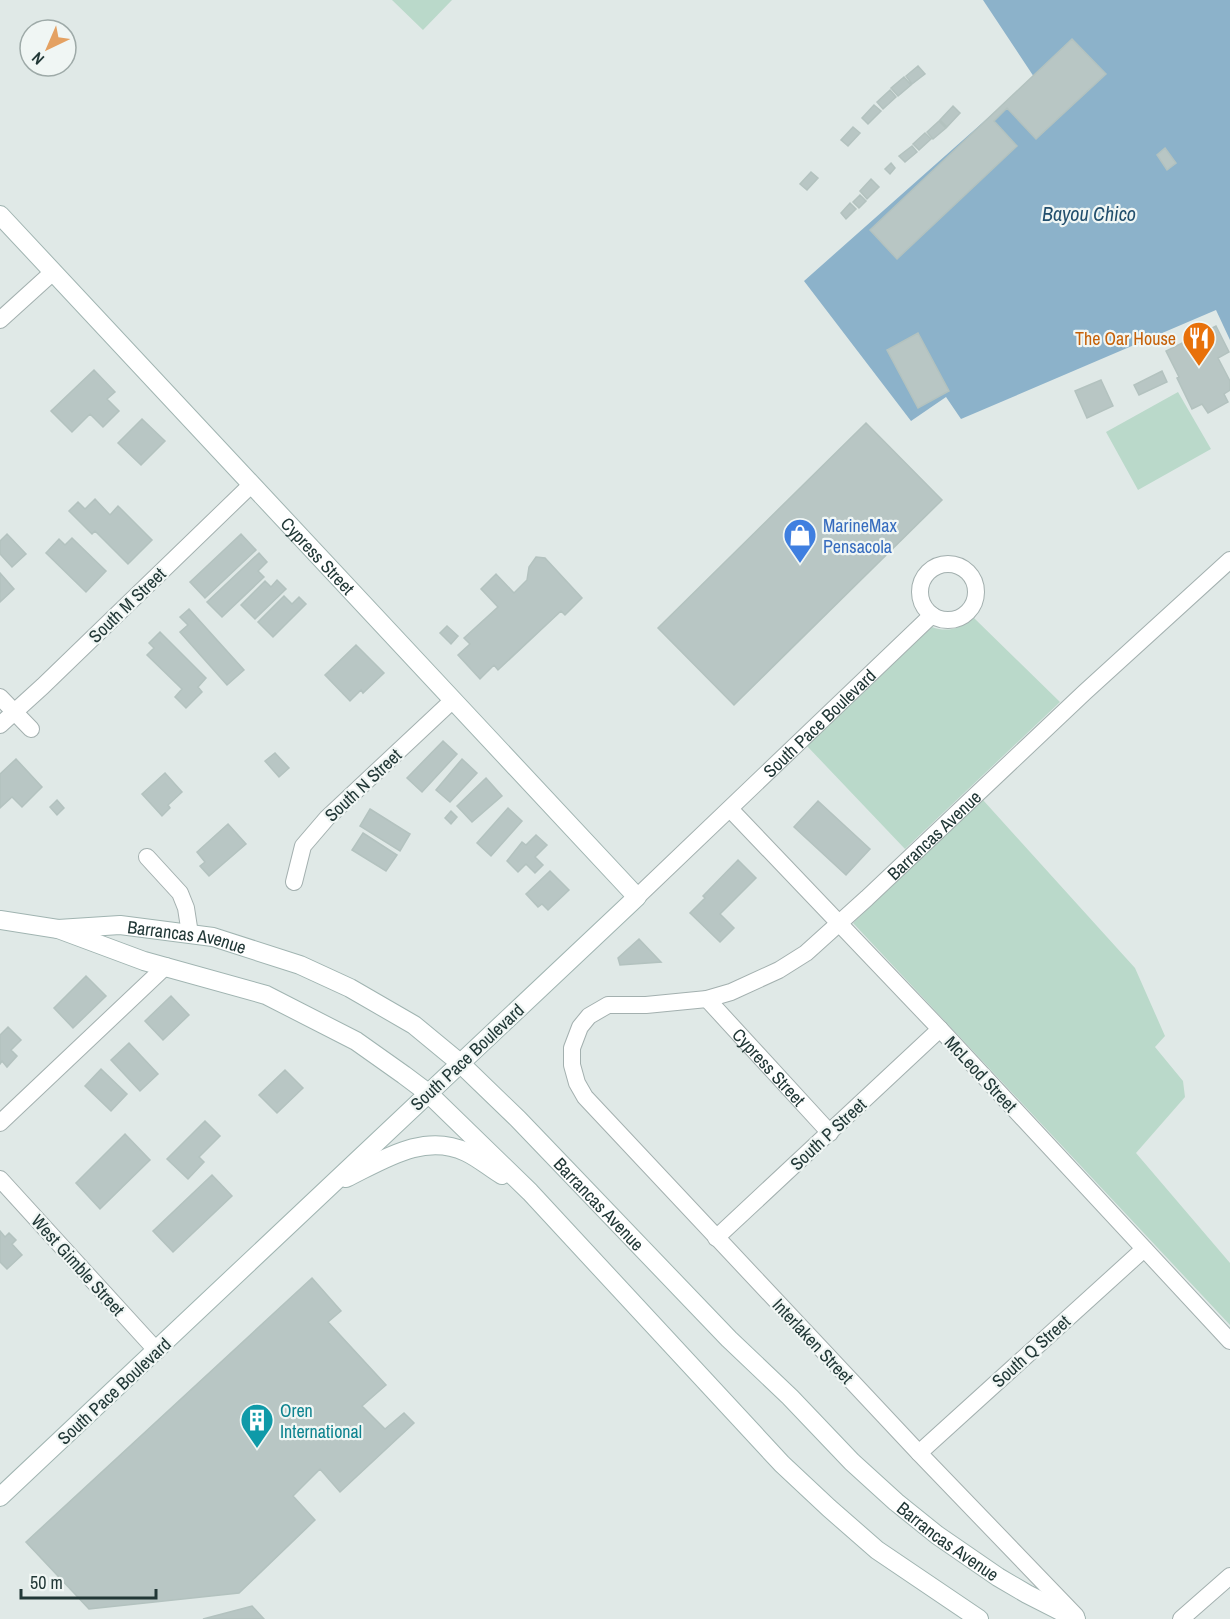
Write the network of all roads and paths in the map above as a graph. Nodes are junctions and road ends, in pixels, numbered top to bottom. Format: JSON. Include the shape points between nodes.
{"nodes":[{"id":1,"x":0,"y":215,"type":"edge"},
{"id":2,"x":53,"y":272,"type":"junction"},
{"id":3,"x":0,"y":320,"type":"edge"},
{"id":4,"x":252,"y":484,"type":"junction"},
{"id":5,"x":1230,"y":560,"type":"edge"},
{"id":6,"x":932,"y":615,"type":"dead end"},
{"id":7,"x":0,"y":697,"type":"edge"},
{"id":8,"x":453,"y":700,"type":"junction"},
{"id":9,"x":14,"y":712,"type":"junction"},
{"id":10,"x":0,"y":725,"type":"edge"},
{"id":11,"x":31,"y":729,"type":"dead end"},
{"id":12,"x":730,"y":809,"type":"junction"},
{"id":13,"x":147,"y":857,"type":"dead end"},
{"id":14,"x":294,"y":882,"type":"dead end"},
{"id":15,"x":638,"y":897,"type":"junction"},
{"id":16,"x":0,"y":920,"type":"edge"},
{"id":17,"x":839,"y":923,"type":"junction"},
{"id":18,"x":58,"y":929,"type":"junction"},
{"id":19,"x":190,"y":934,"type":"junction"},
{"id":20,"x":166,"y":966,"type":"junction"},
{"id":21,"x":707,"y":999,"type":"junction"},
{"id":22,"x":940,"y":1029,"type":"junction"},
{"id":23,"x":572,"y":1048,"type":"joint"},
{"id":24,"x":460,"y":1063,"type":"junction"},
{"id":25,"x":428,"y":1093,"type":"junction"},
{"id":26,"x":0,"y":1123,"type":"edge"},
{"id":27,"x":830,"y":1133,"type":"junction"},
{"id":28,"x":0,"y":1179,"type":"edge"},
{"id":29,"x":331,"y":1185,"type":"junction"},
{"id":30,"x":530,"y":1192,"type":"junction"},
{"id":31,"x":716,"y":1238,"type":"junction"},
{"id":32,"x":1144,"y":1249,"type":"junction"},
{"id":33,"x":1230,"y":1341,"type":"edge"},
{"id":34,"x":157,"y":1351,"type":"junction"},
{"id":35,"x":919,"y":1453,"type":"junction"},
{"id":36,"x":0,"y":1497,"type":"edge"},
{"id":37,"x":1230,"y":1576,"type":"edge"},
{"id":38,"x":980,"y":1619,"type":"edge"},
{"id":39,"x":1078,"y":1619,"type":"edge"},
{"id":40,"x":1181,"y":1619,"type":"edge"}],
"edges":[{"from":1,"to":2,"type":"main road","name":"Cypress Street"},
{"from":2,"to":3,"type":"street"},
{"from":2,"to":4,"type":"main road","name":"Cypress Street"},
{"from":4,"to":8,"type":"main road","name":"Cypress Street"},
{"from":4,"to":9,"type":"street","name":"South M Street"},
{"from":5,"to":17,"type":"street","name":"Barrancas Avenue"},
{"from":6,"to":12,"type":"street","name":"South Pace Boulevard"},
{"from":7,"to":9,"type":"street"},
{"from":8,"to":14,"type":"street","name":"South N Street","via":[[327,818],[303,846]]},
{"from":8,"to":15,"type":"main road","name":"Cypress Street"},
{"from":9,"to":10,"type":"street","name":"South M Street"},
{"from":9,"to":11,"type":"street"},
{"from":12,"to":15,"type":"street","name":"South Pace Boulevard"},
{"from":12,"to":17,"type":"street","name":"McLeod Street"},
{"from":13,"to":19,"type":"street","via":[[180,893]]},
{"from":15,"to":24,"type":"main road","name":"South Pace Boulevard"},
{"from":16,"to":18,"type":"main road","name":"Barrancas Avenue"},
{"from":17,"to":21,"type":"street","name":"Barrancas Avenue","via":[[806,953],[779,970]]},
{"from":17,"to":22,"type":"street","name":"McLeod Street"},
{"from":18,"to":19,"type":"main road","name":"Barrancas Avenue","via":[[120,925]]},
{"from":18,"to":20,"type":"main road","name":"Barrancas Avenue"},
{"from":19,"to":24,"type":"main road","name":"Barrancas Avenue","via":[[254,949],[350,988],[414,1025]]},
{"from":20,"to":25,"type":"main road","name":"Barrancas Avenue","via":[[266,995],[308,1015],[356,1041]]},
{"from":20,"to":26,"type":"street"},
{"from":21,"to":23,"type":"street","name":"Barrancas Avenue","via":[[608,1005],[589,1016]]},
{"from":21,"to":27,"type":"street","name":"Cypress Street"},
{"from":22,"to":27,"type":"street","name":"South P Street"},
{"from":22,"to":32,"type":"street","name":"McLeod Street"},
{"from":23,"to":31,"type":"street","name":"Interlaken Street","via":[[572,1065],[585,1096]]},
{"from":24,"to":25,"type":"main road","name":"South Pace Boulevard"},
{"from":24,"to":39,"type":"main road","name":"Barrancas Avenue","via":[[852,1462],[925,1526],[998,1577]]},
{"from":25,"to":29,"type":"main road","name":"South Pace Boulevard"},
{"from":25,"to":30,"type":"main road","name":"Barrancas Avenue"},
{"from":27,"to":31,"type":"street","name":"South P Street"},
{"from":28,"to":34,"type":"street","name":"West Gimble Street"},
{"from":29,"to":30,"type":"main road","via":[[399,1152],[424,1145],[466,1152]]},
{"from":29,"to":34,"type":"main road","name":"South Pace Boulevard"},
{"from":30,"to":38,"type":"main road","name":"Barrancas Avenue","via":[[782,1464],[877,1550]]},
{"from":31,"to":35,"type":"street","name":"Interlaken Street"},
{"from":32,"to":33,"type":"street","name":"McLeod Street"},
{"from":32,"to":35,"type":"street","name":"South Q Street"},
{"from":34,"to":36,"type":"main road","name":"South Pace Boulevard"},
{"from":35,"to":39,"type":"street","name":"Interlaken Street"},
{"from":37,"to":40,"type":"street"}]}
